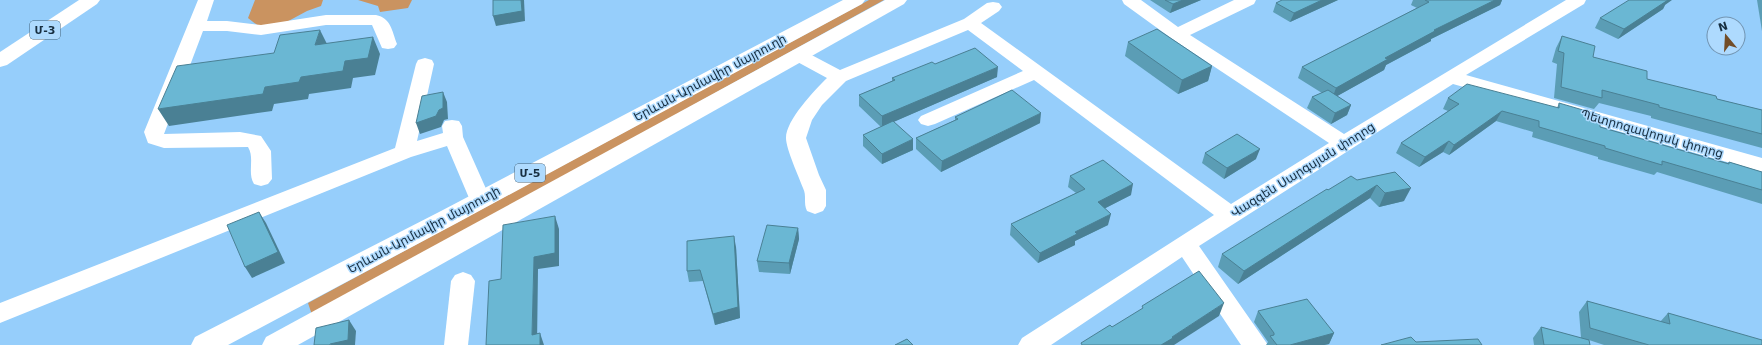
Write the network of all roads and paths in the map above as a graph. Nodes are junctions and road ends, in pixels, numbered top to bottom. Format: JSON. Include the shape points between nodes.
{"nodes":[{"id":1,"x":90,"y":0,"type":"edge"},
{"id":2,"x":206,"y":0,"type":"edge"},
{"id":3,"x":856,"y":0,"type":"edge"},
{"id":4,"x":898,"y":0,"type":"edge"},
{"id":5,"x":1130,"y":0,"type":"edge"},
{"id":6,"x":1248,"y":0,"type":"edge"},
{"id":7,"x":1578,"y":0,"type":"edge"},
{"id":8,"x":993,"y":7,"type":"dead end"},
{"id":9,"x":970,"y":23,"type":"junction"},
{"id":10,"x":196,"y":26,"type":"junction"},
{"id":11,"x":1177,"y":34,"type":"junction"},
{"id":12,"x":388,"y":44,"type":"dead end"},
{"id":13,"x":798,"y":55,"type":"junction"},
{"id":14,"x":0,"y":61,"type":"edge"},
{"id":15,"x":425,"y":64,"type":"dead end"},
{"id":16,"x":1036,"y":72,"type":"junction"},
{"id":17,"x":839,"y":77,"type":"junction"},
{"id":18,"x":1450,"y":77,"type":"junction"},
{"id":19,"x":928,"y":120,"type":"dead end"},
{"id":20,"x":1345,"y":144,"type":"junction"},
{"id":21,"x":404,"y":152,"type":"junction"},
{"id":22,"x":1762,"y":165,"type":"edge"},
{"id":23,"x":261,"y":179,"type":"dead end"},
{"id":24,"x":480,"y":200,"type":"junction"},
{"id":25,"x":815,"y":206,"type":"dead end"},
{"id":26,"x":1230,"y":216,"type":"junction"},
{"id":27,"x":1186,"y":245,"type":"junction"},
{"id":28,"x":463,"y":281,"type":"dead end"},
{"id":29,"x":0,"y":313,"type":"edge"},
{"id":30,"x":250,"y":321,"type":"junction"},
{"id":31,"x":193,"y":345,"type":"edge"},
{"id":32,"x":204,"y":345,"type":"edge"},
{"id":33,"x":264,"y":345,"type":"edge"},
{"id":34,"x":275,"y":345,"type":"edge"},
{"id":35,"x":456,"y":345,"type":"edge"},
{"id":36,"x":1031,"y":345,"type":"edge"},
{"id":37,"x":1255,"y":345,"type":"edge"}],
"edges":[{"from":1,"to":14,"type":"highway","number":"Մ-3"},
{"from":2,"to":10,"type":"street"},
{"from":3,"to":24,"type":"highway","name":"Երևան-Արմավիր մայրուղի","number":"Մ-5"},
{"from":4,"to":13,"type":"highway","name":"Երևան-Արմավիր մայրուղի","number":"Մ-5"},
{"from":5,"to":11,"type":"street"},
{"from":6,"to":11,"type":"street"},
{"from":7,"to":18,"type":"street","name":"Վազգեն Սարգսյան փողոց"},
{"from":8,"to":9,"type":"street"},
{"from":9,"to":16,"type":"street"},
{"from":9,"to":17,"type":"street"},
{"from":10,"to":12,"type":"street","via":[[261,30],[326,20],[376,20],[381,24]]},
{"from":10,"to":23,"type":"street","via":[[154,132],[155,138],[164,141],[240,138],[254,141],[261,151]]},
{"from":11,"to":20,"type":"street"},
{"from":13,"to":17,"type":"street"},
{"from":13,"to":34,"type":"highway","name":"Երևան-Արմավիր մայրուղի","number":"Մ-5"},
{"from":15,"to":21,"type":"street"},
{"from":16,"to":19,"type":"street"},
{"from":16,"to":26,"type":"street"},
{"from":17,"to":25,"type":"street","via":[[815,101],[802,120],[796,138],[815,190]]},
{"from":18,"to":20,"type":"street","name":"Վազգեն Սարգսյան փողոց"},
{"from":18,"to":22,"type":"street","name":"Պետրոզավոդսկ փողոց"},
{"from":20,"to":26,"type":"street","name":"Վազգեն Սարգսյան փողոց"},
{"from":21,"to":24,"type":"street","via":[[452,131]]},
{"from":21,"to":29,"type":"street"},
{"from":24,"to":30,"type":"highway","name":"Երևան-Արմավիր մայրուղի","number":"Մ-5"},
{"from":26,"to":27,"type":"street","name":"Վազգեն Սարգսյան փողոց"},
{"from":27,"to":36,"type":"street","name":"Վազգեն Սարգսյան փողոց"},
{"from":27,"to":37,"type":"street"},
{"from":28,"to":35,"type":"street"},
{"from":30,"to":31,"type":"highway"},
{"from":30,"to":32,"type":"highway","name":"Երևան-Արմավիր մայրուղի","number":"Մ-5"},
{"from":30,"to":33,"type":"highway","via":[[261,318],[272,325],[275,333]]}]}
